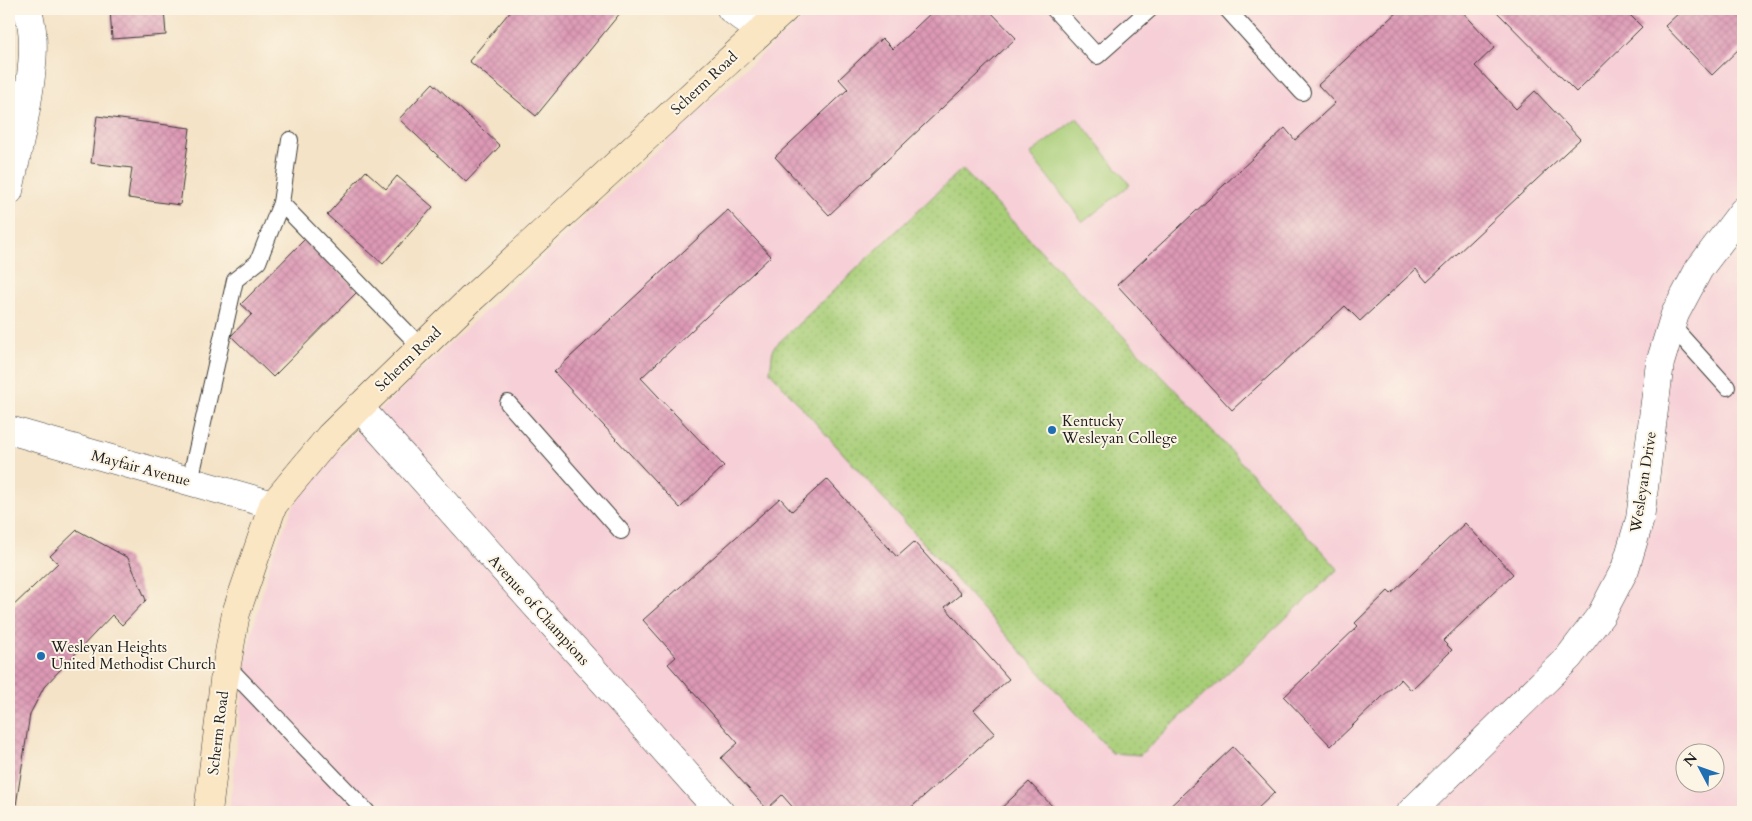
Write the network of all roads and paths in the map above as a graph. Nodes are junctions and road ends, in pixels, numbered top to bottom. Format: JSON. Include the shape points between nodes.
{"nodes":[{"id":1,"x":26,"y":9,"type":"edge"},
{"id":2,"x":731,"y":9,"type":"edge"},
{"id":3,"x":785,"y":9,"type":"edge"},
{"id":4,"x":1054,"y":9,"type":"edge"},
{"id":5,"x":1150,"y":9,"type":"edge"},
{"id":6,"x":1227,"y":9,"type":"edge"},
{"id":7,"x":760,"y":31,"type":"junction"},
{"id":8,"x":1302,"y":92,"type":"dead end"},
{"id":9,"x":290,"y":140,"type":"dead end"},
{"id":10,"x":9,"y":191,"type":"edge"},
{"id":11,"x":281,"y":203,"type":"junction"},
{"id":12,"x":1743,"y":211,"type":"edge"},
{"id":13,"x":1672,"y":326,"type":"junction"},
{"id":14,"x":421,"y":347,"type":"junction"},
{"id":15,"x":1727,"y":387,"type":"dead end"},
{"id":16,"x":508,"y":402,"type":"dead end"},
{"id":17,"x":359,"y":407,"type":"junction"},
{"id":18,"x":9,"y":430,"type":"edge"},
{"id":19,"x":190,"y":481,"type":"junction"},
{"id":20,"x":273,"y":505,"type":"junction"},
{"id":21,"x":621,"y":531,"type":"dead end"},
{"id":22,"x":227,"y":666,"type":"junction"},
{"id":23,"x":208,"y":812,"type":"edge"},
{"id":24,"x":367,"y":812,"type":"edge"},
{"id":25,"x":720,"y":812,"type":"edge"},
{"id":26,"x":1411,"y":812,"type":"edge"}],
"edges":[{"from":1,"to":10,"type":"street","via":[[30,14],[34,45]]},
{"from":2,"to":7,"type":"street"},
{"from":3,"to":7,"type":"street","name":"Scherm Road"},
{"from":4,"to":5,"type":"lane","via":[[1097,56]]},
{"from":6,"to":8,"type":"lane"},
{"from":7,"to":14,"type":"street","name":"Scherm Road"},
{"from":9,"to":11,"type":"lane"},
{"from":11,"to":14,"type":"lane"},
{"from":11,"to":19,"type":"lane","via":[[258,262],[235,280]]},
{"from":12,"to":13,"type":"street","name":"Wesleyan Drive","via":[[1699,269]]},
{"from":13,"to":15,"type":"lane"},
{"from":13,"to":26,"type":"street","name":"Wesleyan Drive","via":[[1660,363],[1640,519],[1625,569],[1613,592],[1601,614],[1569,656]]},
{"from":14,"to":17,"type":"street","name":"Scherm Road"},
{"from":16,"to":21,"type":"lane"},
{"from":17,"to":20,"type":"street","name":"Scherm Road","via":[[330,436]]},
{"from":17,"to":25,"type":"street","name":"Avenue of Champions"},
{"from":18,"to":19,"type":"street","name":"Mayfair Avenue"},
{"from":19,"to":20,"type":"street","name":"Mayfair Avenue"},
{"from":20,"to":22,"type":"street","name":"Scherm Road","via":[[236,613]]},
{"from":22,"to":23,"type":"street","name":"Scherm Road"},
{"from":22,"to":24,"type":"lane"}]}
